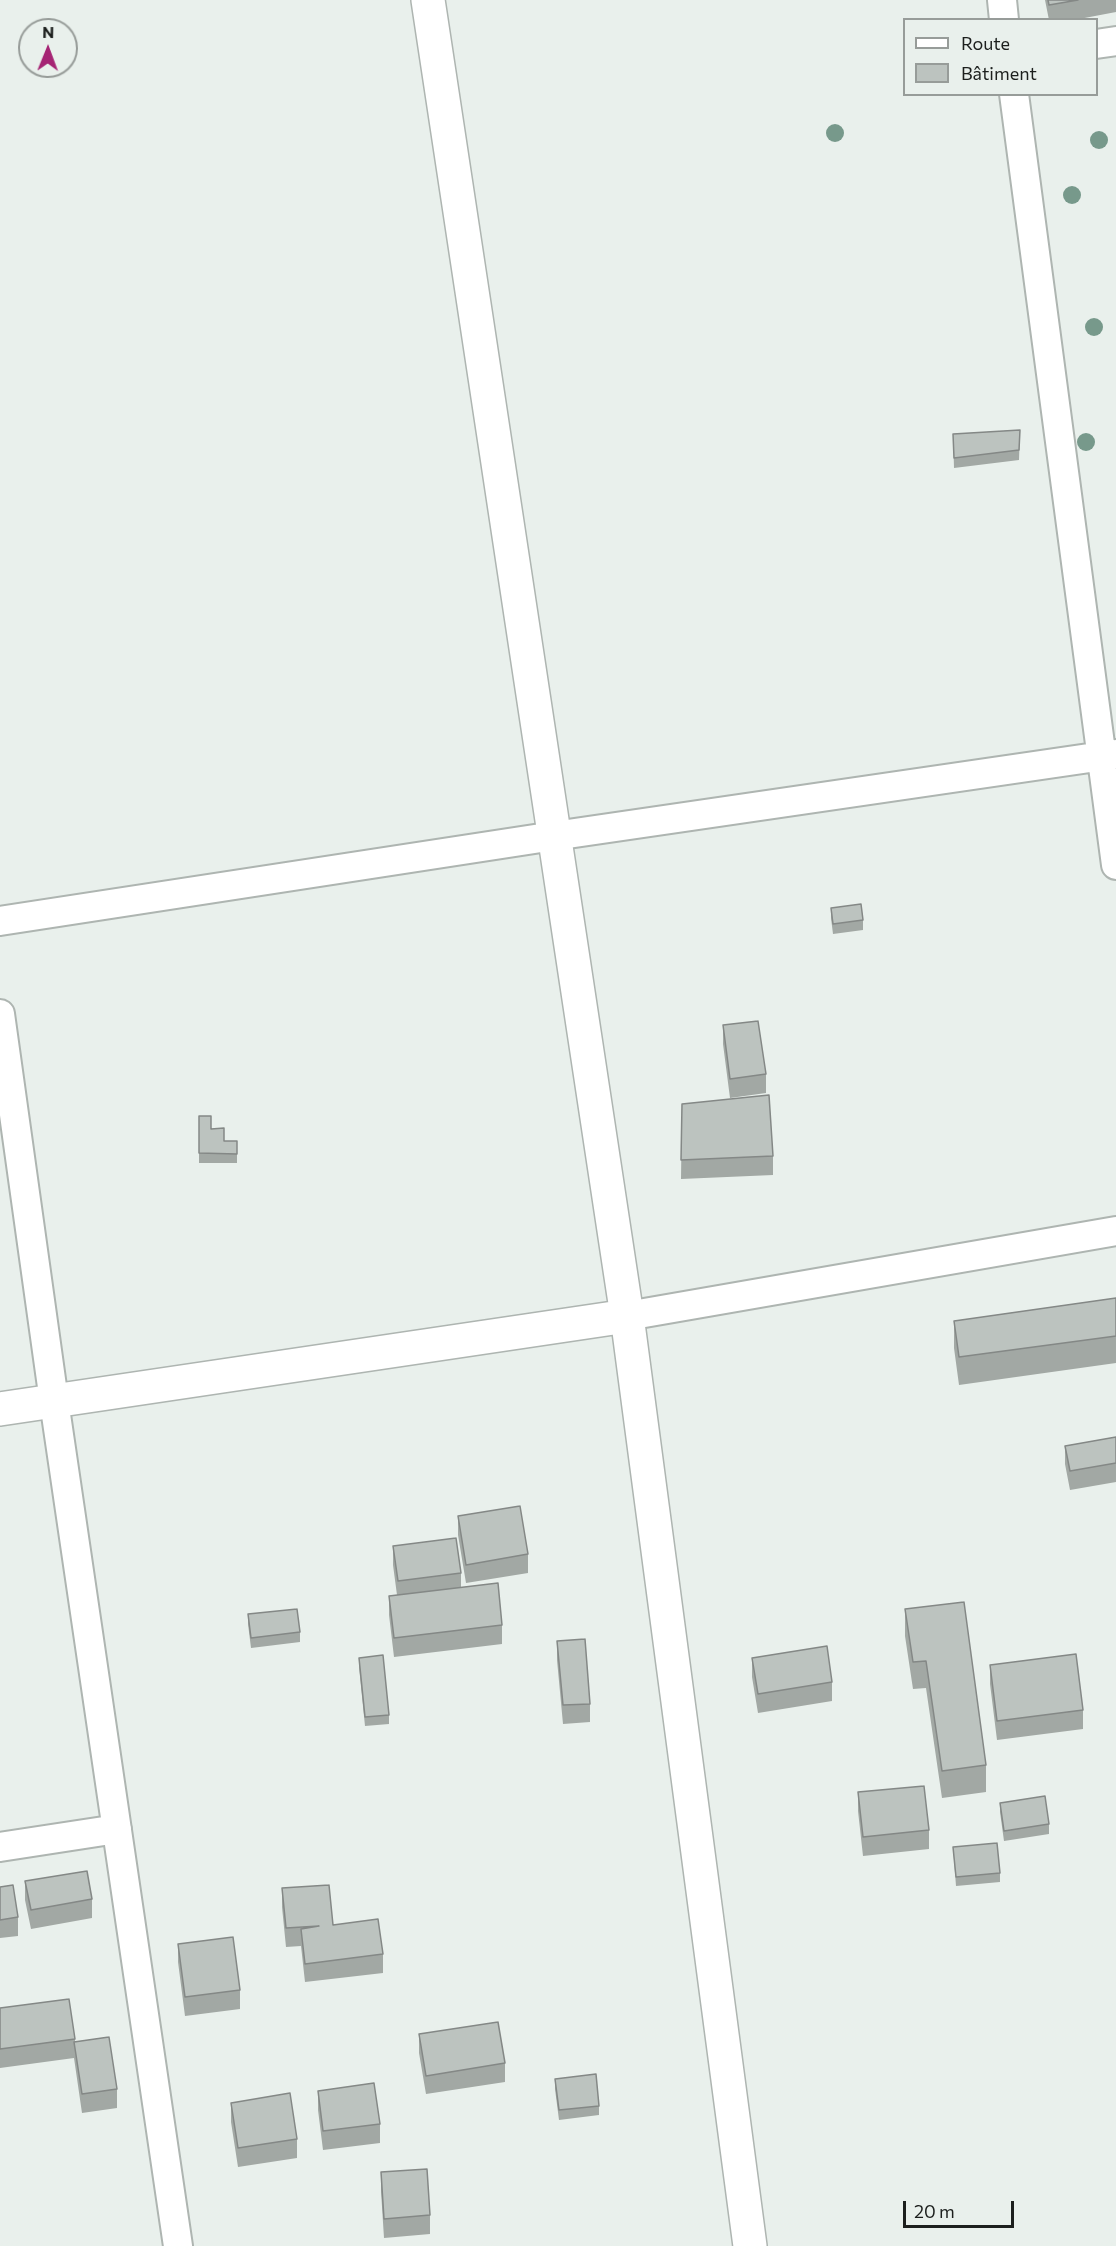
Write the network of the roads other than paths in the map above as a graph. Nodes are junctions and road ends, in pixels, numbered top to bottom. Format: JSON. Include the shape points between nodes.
{"nodes":[{"id":1,"x":428,"y":0,"type":"edge"},
{"id":2,"x":1002,"y":0,"type":"edge"},
{"id":3,"x":1004,"y":18,"type":"edge"},
{"id":4,"x":1116,"y":41,"type":"edge"},
{"id":5,"x":1098,"y":44,"type":"edge"},
{"id":6,"x":1014,"y":96,"type":"edge"},
{"id":7,"x":1109,"y":755,"type":"edge"},
{"id":8,"x":554,"y":836,"type":"junction"},
{"id":9,"x":1116,"y":865,"type":"edge"},
{"id":10,"x":0,"y":921,"type":"edge"},
{"id":11,"x":0,"y":1014,"type":"edge"},
{"id":12,"x":1116,"y":1231,"type":"edge"},
{"id":13,"x":627,"y":1316,"type":"junction"},
{"id":14,"x":54,"y":1401,"type":"junction"},
{"id":15,"x":0,"y":1409,"type":"edge"},
{"id":16,"x":117,"y":1829,"type":"junction"},
{"id":17,"x":0,"y":1847,"type":"edge"},
{"id":18,"x":178,"y":2246,"type":"edge"},
{"id":19,"x":750,"y":2246,"type":"edge"}],
"edges":[{"from":1,"to":8,"type":"street"},
{"from":2,"to":3,"type":"street"},
{"from":4,"to":5,"type":"street"},
{"from":6,"to":7,"type":"street"},
{"from":7,"to":8,"type":"street"},
{"from":7,"to":9,"type":"street"},
{"from":8,"to":10,"type":"street"},
{"from":8,"to":13,"type":"street"},
{"from":11,"to":14,"type":"street"},
{"from":12,"to":13,"type":"street"},
{"from":13,"to":14,"type":"street"},
{"from":13,"to":19,"type":"street"},
{"from":14,"to":15,"type":"street"},
{"from":14,"to":16,"type":"street"},
{"from":16,"to":17,"type":"street"},
{"from":16,"to":18,"type":"street"}]}
